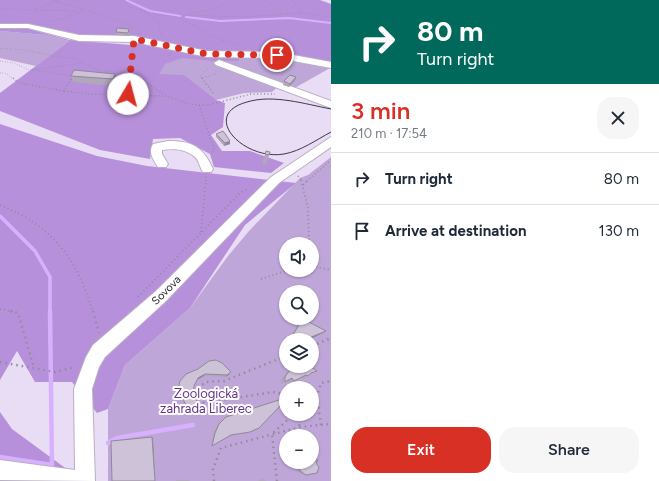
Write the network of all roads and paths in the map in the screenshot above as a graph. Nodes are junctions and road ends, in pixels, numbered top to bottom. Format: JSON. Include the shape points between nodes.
{"nodes":[{"id":1,"x":52,"y":0,"type":"edge"},
{"id":2,"x":61,"y":0,"type":"edge"},
{"id":3,"x":77,"y":0,"type":"edge"},
{"id":4,"x":124,"y":0,"type":"edge"},
{"id":5,"x":236,"y":0,"type":"edge"},
{"id":6,"x":264,"y":0,"type":"edge"},
{"id":7,"x":292,"y":0,"type":"edge"},
{"id":8,"x":57,"y":2,"type":"junction"},
{"id":9,"x":31,"y":9,"type":"junction"},
{"id":10,"x":0,"y":10,"type":"edge"},
{"id":11,"x":85,"y":11,"type":"junction"},
{"id":12,"x":143,"y":11,"type":"junction"},
{"id":13,"x":302,"y":13,"type":"junction"},
{"id":14,"x":282,"y":14,"type":"junction"},
{"id":15,"x":185,"y":15,"type":"junction"},
{"id":16,"x":331,"y":17,"type":"edge"},
{"id":17,"x":178,"y":18,"type":"junction"},
{"id":18,"x":0,"y":26,"type":"edge"},
{"id":19,"x":28,"y":26,"type":"junction"},
{"id":20,"x":140,"y":32,"type":"dead end"},
{"id":21,"x":80,"y":38,"type":"junction"},
{"id":22,"x":134,"y":39,"type":"junction"},
{"id":23,"x":165,"y":44,"type":"junction"},
{"id":24,"x":242,"y":45,"type":"dead end"},
{"id":25,"x":0,"y":48,"type":"edge"},
{"id":26,"x":57,"y":57,"type":"junction"},
{"id":27,"x":0,"y":61,"type":"edge"},
{"id":28,"x":84,"y":63,"type":"junction"},
{"id":29,"x":219,"y":63,"type":"joint"},
{"id":30,"x":273,"y":64,"type":"dead end"},
{"id":31,"x":331,"y":65,"type":"edge"},
{"id":32,"x":234,"y":69,"type":"junction"},
{"id":33,"x":29,"y":70,"type":"junction"},
{"id":34,"x":108,"y":71,"type":"junction"},
{"id":35,"x":0,"y":73,"type":"edge"},
{"id":36,"x":103,"y":74,"type":"edge"},
{"id":37,"x":73,"y":76,"type":"junction"},
{"id":38,"x":79,"y":76,"type":"edge"},
{"id":39,"x":130,"y":76,"type":"junction"},
{"id":40,"x":201,"y":78,"type":"junction"},
{"id":41,"x":273,"y":84,"type":"junction"},
{"id":42,"x":64,"y":91,"type":"junction"},
{"id":43,"x":213,"y":93,"type":"dead end"},
{"id":44,"x":128,"y":94,"type":"junction"},
{"id":45,"x":278,"y":94,"type":"dead end"},
{"id":46,"x":166,"y":96,"type":"junction"},
{"id":47,"x":331,"y":106,"type":"edge"},
{"id":48,"x":331,"y":140,"type":"edge"},
{"id":49,"x":331,"y":160,"type":"edge"},
{"id":50,"x":162,"y":164,"type":"dead end"},
{"id":51,"x":207,"y":169,"type":"dead end"},
{"id":52,"x":0,"y":204,"type":"edge"},
{"id":53,"x":309,"y":237,"type":"edge"},
{"id":54,"x":319,"y":267,"type":"edge"},
{"id":55,"x":331,"y":270,"type":"edge"},
{"id":56,"x":279,"y":273,"type":"edge"},
{"id":57,"x":261,"y":279,"type":"dead end"},
{"id":58,"x":0,"y":309,"type":"edge"},
{"id":59,"x":331,"y":338,"type":"edge"},
{"id":60,"x":100,"y":339,"type":"dead end"},
{"id":61,"x":319,"y":343,"type":"edge"},
{"id":62,"x":279,"y":359,"type":"edge"},
{"id":63,"x":0,"y":362,"type":"edge"},
{"id":64,"x":92,"y":363,"type":"junction"},
{"id":65,"x":34,"y":368,"type":"junction"},
{"id":66,"x":331,"y":381,"type":"edge"},
{"id":67,"x":279,"y":393,"type":"edge"},
{"id":68,"x":286,"y":421,"type":"edge"},
{"id":69,"x":297,"y":421,"type":"edge"},
{"id":70,"x":331,"y":424,"type":"edge"},
{"id":71,"x":322,"y":425,"type":"junction"},
{"id":72,"x":300,"y":427,"type":"junction"},
{"id":73,"x":272,"y":434,"type":"junction"},
{"id":74,"x":0,"y":470,"type":"edge"},
{"id":75,"x":84,"y":481,"type":"edge"},
{"id":76,"x":214,"y":481,"type":"edge"},
{"id":77,"x":277,"y":481,"type":"edge"}],
"edges":[{"from":1,"to":8,"type":"path"},
{"from":2,"to":8,"type":"path"},
{"from":3,"to":11,"type":"path"},
{"from":4,"to":12,"type":"path","via":[[130,6]]},
{"from":5,"to":15,"type":"path","via":[[213,9]]},
{"from":6,"to":14,"type":"path"},
{"from":7,"to":13,"type":"path"},
{"from":8,"to":9,"type":"path"},
{"from":8,"to":11,"type":"path"},
{"from":9,"to":10,"type":"path"},
{"from":9,"to":11,"type":"path"},
{"from":11,"to":19,"type":"path"},
{"from":11,"to":20,"type":"path","via":[[117,20]]},
{"from":12,"to":17,"type":"path"},
{"from":12,"to":23,"type":"path","via":[[158,22]]},
{"from":13,"to":14,"type":"path"},
{"from":13,"to":16,"type":"path"},
{"from":14,"to":15,"type":"path","via":[[241,17]]},
{"from":15,"to":17,"type":"path"},
{"from":17,"to":24,"type":"path","via":[[221,40]]},
{"from":18,"to":19,"type":"street"},
{"from":19,"to":21,"type":"street"},
{"from":21,"to":22,"type":"street"},
{"from":21,"to":26,"type":"path","via":[[70,41]]},
{"from":22,"to":23,"type":"street"},
{"from":22,"to":39,"type":"path"},
{"from":23,"to":31,"type":"street","via":[[200,53],[277,55]]},
{"from":25,"to":26,"type":"path"},
{"from":26,"to":28,"type":"path","via":[[74,58]]},
{"from":27,"to":33,"type":"path","via":[[14,63]]},
{"from":28,"to":33,"type":"path"},
{"from":28,"to":34,"type":"path","via":[[100,71]]},
{"from":29,"to":32,"type":"street"},
{"from":29,"to":40,"type":"path","via":[[213,63],[200,76]]},
{"from":30,"to":41,"type":"path","via":[[286,70]]},
{"from":32,"to":40,"type":"path"},
{"from":32,"to":41,"type":"street"},
{"from":33,"to":37,"type":"path"},
{"from":34,"to":36,"type":"path"},
{"from":34,"to":39,"type":"path"},
{"from":35,"to":42,"type":"path","via":[[5,73],[19,83]]},
{"from":37,"to":38,"type":"path"},
{"from":37,"to":42,"type":"path"},
{"from":39,"to":44,"type":"path"},
{"from":39,"to":46,"type":"path","via":[[137,77]]},
{"from":40,"to":43,"type":"path"},
{"from":41,"to":47,"type":"street"},
{"from":42,"to":44,"type":"path"},
{"from":44,"to":46,"type":"path"},
{"from":45,"to":46,"type":"path","via":[[251,94],[208,105],[190,104]]},
{"from":48,"to":64,"type":"street","name":"Sovova","via":[[275,180],[161,296],[99,351]]},
{"from":49,"to":53,"type":"path","via":[[303,185],[310,220]]},
{"from":50,"to":51,"type":"street","via":[[156,154],[158,147],[166,144],[181,146],[200,155]]},
{"from":52,"to":60,"type":"path","via":[[37,224],[74,263],[96,316]]},
{"from":54,"to":55,"type":"path"},
{"from":56,"to":57,"type":"path"},
{"from":58,"to":65,"type":"path","via":[[18,313]]},
{"from":59,"to":61,"type":"path"},
{"from":62,"to":67,"type":"path","via":[[224,381],[206,382],[199,387],[198,396],[204,404]]},
{"from":63,"to":65,"type":"path"},
{"from":64,"to":65,"type":"path","via":[[55,372]]},
{"from":64,"to":75,"type":"street","name":"Sovova","via":[[83,389]]},
{"from":66,"to":71,"type":"path","via":[[321,383],[317,396]]},
{"from":68,"to":73,"type":"path"},
{"from":69,"to":72,"type":"path"},
{"from":70,"to":71,"type":"path"},
{"from":71,"to":72,"type":"path"},
{"from":72,"to":73,"type":"path"},
{"from":73,"to":76,"type":"path","via":[[221,448],[213,469]]},
{"from":73,"to":77,"type":"path"},
{"from":74,"to":75,"type":"street"}]}
